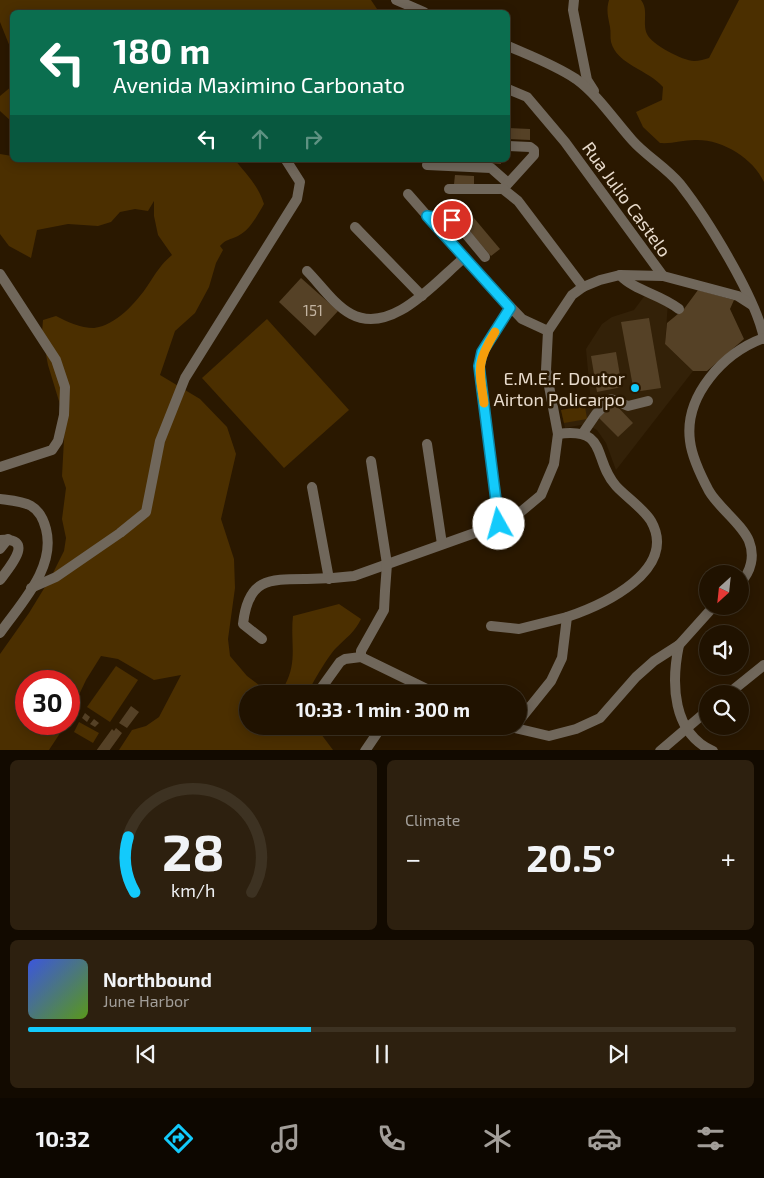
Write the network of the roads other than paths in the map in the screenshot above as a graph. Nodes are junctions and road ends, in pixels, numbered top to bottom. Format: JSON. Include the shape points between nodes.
{"nodes":[{"id":1,"x":574,"y":0,"type":"edge"},
{"id":2,"x":400,"y":6,"type":"edge"},
{"id":3,"x":416,"y":10,"type":"edge"},
{"id":4,"x":510,"y":47,"type":"edge"},
{"id":5,"x":510,"y":90,"type":"edge"},
{"id":6,"x":603,"y":105,"type":"junction"},
{"id":7,"x":510,"y":146,"type":"edge"},
{"id":8,"x":287,"y":162,"type":"edge"},
{"id":9,"x":428,"y":165,"type":"dead end"},
{"id":10,"x":506,"y":186,"type":"junction"},
{"id":11,"x":449,"y":189,"type":"dead end"},
{"id":12,"x":408,"y":194,"type":"dead end"},
{"id":13,"x":427,"y":216,"type":"junction"},
{"id":14,"x":355,"y":227,"type":"dead end"},
{"id":15,"x":485,"y":257,"type":"dead end"},
{"id":16,"x":464,"y":258,"type":"junction"},
{"id":17,"x":307,"y":271,"type":"dead end"},
{"id":18,"x":0,"y":274,"type":"edge"},
{"id":19,"x":620,"y":275,"type":"junction"},
{"id":20,"x":663,"y":276,"type":"junction"},
{"id":21,"x":583,"y":287,"type":"junction"},
{"id":22,"x":422,"y":296,"type":"junction"},
{"id":23,"x":752,"y":304,"type":"junction"},
{"id":24,"x":510,"y":308,"type":"junction"},
{"id":25,"x":679,"y":309,"type":"dead end"},
{"id":26,"x":548,"y":330,"type":"junction"},
{"id":27,"x":764,"y":339,"type":"edge"},
{"id":28,"x":648,"y":401,"type":"dead end"},
{"id":29,"x":583,"y":433,"type":"junction"},
{"id":30,"x":558,"y":434,"type":"junction"},
{"id":31,"x":427,"y":444,"type":"dead end"},
{"id":32,"x":370,"y":461,"type":"dead end"},
{"id":33,"x":0,"y":467,"type":"edge"},
{"id":34,"x":312,"y":487,"type":"dead end"},
{"id":35,"x":0,"y":499,"type":"edge"},
{"id":36,"x":499,"y":524,"type":"junction"},
{"id":37,"x":4,"y":539,"type":"edge"},
{"id":38,"x":442,"y":544,"type":"junction"},
{"id":39,"x":0,"y":549,"type":"edge"},
{"id":40,"x":387,"y":564,"type":"junction"},
{"id":41,"x":749,"y":570,"type":"edge"},
{"id":42,"x":329,"y":579,"type":"junction"},
{"id":43,"x":0,"y":580,"type":"edge"},
{"id":44,"x":31,"y":588,"type":"junction"},
{"id":45,"x":705,"y":615,"type":"edge"},
{"id":46,"x":567,"y":617,"type":"junction"},
{"id":47,"x":491,"y":626,"type":"dead end"},
{"id":48,"x":0,"y":633,"type":"edge"},
{"id":49,"x":262,"y":639,"type":"dead end"},
{"id":50,"x":678,"y":644,"type":"junction"},
{"id":51,"x":361,"y":657,"type":"junction"},
{"id":52,"x":764,"y":665,"type":"edge"},
{"id":53,"x":413,"y":683,"type":"joint"},
{"id":54,"x":323,"y":685,"type":"edge"},
{"id":55,"x":417,"y":685,"type":"edge"},
{"id":56,"x":739,"y":685,"type":"edge"},
{"id":57,"x":527,"y":709,"type":"edge"},
{"id":58,"x":699,"y":717,"type":"edge"},
{"id":59,"x":685,"y":728,"type":"junction"},
{"id":60,"x":527,"y":730,"type":"edge"},
{"id":61,"x":376,"y":735,"type":"edge"},
{"id":62,"x":365,"y":750,"type":"edge"},
{"id":63,"x":660,"y":750,"type":"edge"},
{"id":64,"x":713,"y":750,"type":"edge"}],
"edges":[{"from":1,"to":6,"type":"street","via":[[573,10],[587,80]]},
{"from":2,"to":3,"type":"street"},
{"from":4,"to":6,"type":"street","via":[[577,80]]},
{"from":5,"to":20,"type":"street","name":"Rua Julio Castelo","via":[[527,98],[565,142]]},
{"from":6,"to":23,"type":"street","via":[[634,142],[679,183],[722,247]]},
{"from":7,"to":10,"type":"street","via":[[534,150],[530,162]]},
{"from":8,"to":44,"type":"street","via":[[300,182],[294,207],[185,378],[160,441],[146,512],[56,577]]},
{"from":9,"to":10,"type":"street","via":[[491,168]]},
{"from":10,"to":11,"type":"street"},
{"from":10,"to":21,"type":"street"},
{"from":12,"to":13,"type":"street"},
{"from":13,"to":15,"type":"street","via":[[456,222]]},
{"from":13,"to":16,"type":"street"},
{"from":14,"to":22,"type":"street"},
{"from":16,"to":22,"type":"street"},
{"from":16,"to":24,"type":"street"},
{"from":17,"to":22,"type":"street","via":[[344,309],[363,318],[391,314]]},
{"from":18,"to":33,"type":"street","via":[[56,360],[63,376],[65,396],[58,441],[52,450]]},
{"from":19,"to":20,"type":"street"},
{"from":19,"to":21,"type":"street"},
{"from":19,"to":25,"type":"street","via":[[629,284],[654,293]]},
{"from":20,"to":23,"type":"street","via":[[738,296]]},
{"from":21,"to":26,"type":"street","via":[[572,295]]},
{"from":23,"to":27,"type":"street","via":[[760,319]]},
{"from":24,"to":26,"type":"street","via":[[522,319]]},
{"from":24,"to":36,"type":"street","via":[[482,352],[479,366]]},
{"from":26,"to":30,"type":"street","via":[[546,370]]},
{"from":27,"to":41,"type":"street","via":[[752,342],[710,377],[696,399],[690,419],[690,442],[699,471],[710,493],[748,540],[752,553]]},
{"from":28,"to":29,"type":"street","via":[[628,406],[611,400]]},
{"from":29,"to":30,"type":"street"},
{"from":29,"to":46,"type":"street","via":[[597,447],[614,484],[650,521],[657,537],[657,550],[650,567],[623,590]]},
{"from":30,"to":36,"type":"street","via":[[554,464],[541,495],[511,520]]},
{"from":31,"to":38,"type":"street"},
{"from":32,"to":40,"type":"street"},
{"from":34,"to":42,"type":"street"},
{"from":35,"to":44,"type":"street","via":[[33,506],[43,516],[48,559]]},
{"from":36,"to":38,"type":"street"},
{"from":37,"to":39,"type":"street"},
{"from":37,"to":43,"type":"street","via":[[16,544],[19,551]]},
{"from":38,"to":40,"type":"street"},
{"from":40,"to":42,"type":"street","via":[[354,576]]},
{"from":40,"to":51,"type":"street","via":[[384,610],[361,651]]},
{"from":42,"to":49,"type":"street","via":[[271,579],[257,588],[249,600],[243,624]]},
{"from":44,"to":48,"type":"street"},
{"from":45,"to":50,"type":"street"},
{"from":46,"to":47,"type":"street","via":[[519,629]]},
{"from":46,"to":57,"type":"street","via":[[562,658],[551,680]]},
{"from":50,"to":59,"type":"street","via":[[673,671],[678,708]]},
{"from":50,"to":60,"type":"street","via":[[642,672],[600,718],[549,736]]},
{"from":51,"to":53,"type":"street"},
{"from":51,"to":54,"type":"street","via":[[340,662]]},
{"from":52,"to":56,"type":"street"},
{"from":53,"to":55,"type":"street"},
{"from":58,"to":59,"type":"street"},
{"from":59,"to":63,"type":"street"},
{"from":59,"to":64,"type":"street","via":[[702,746]]},
{"from":61,"to":62,"type":"street"}]}
